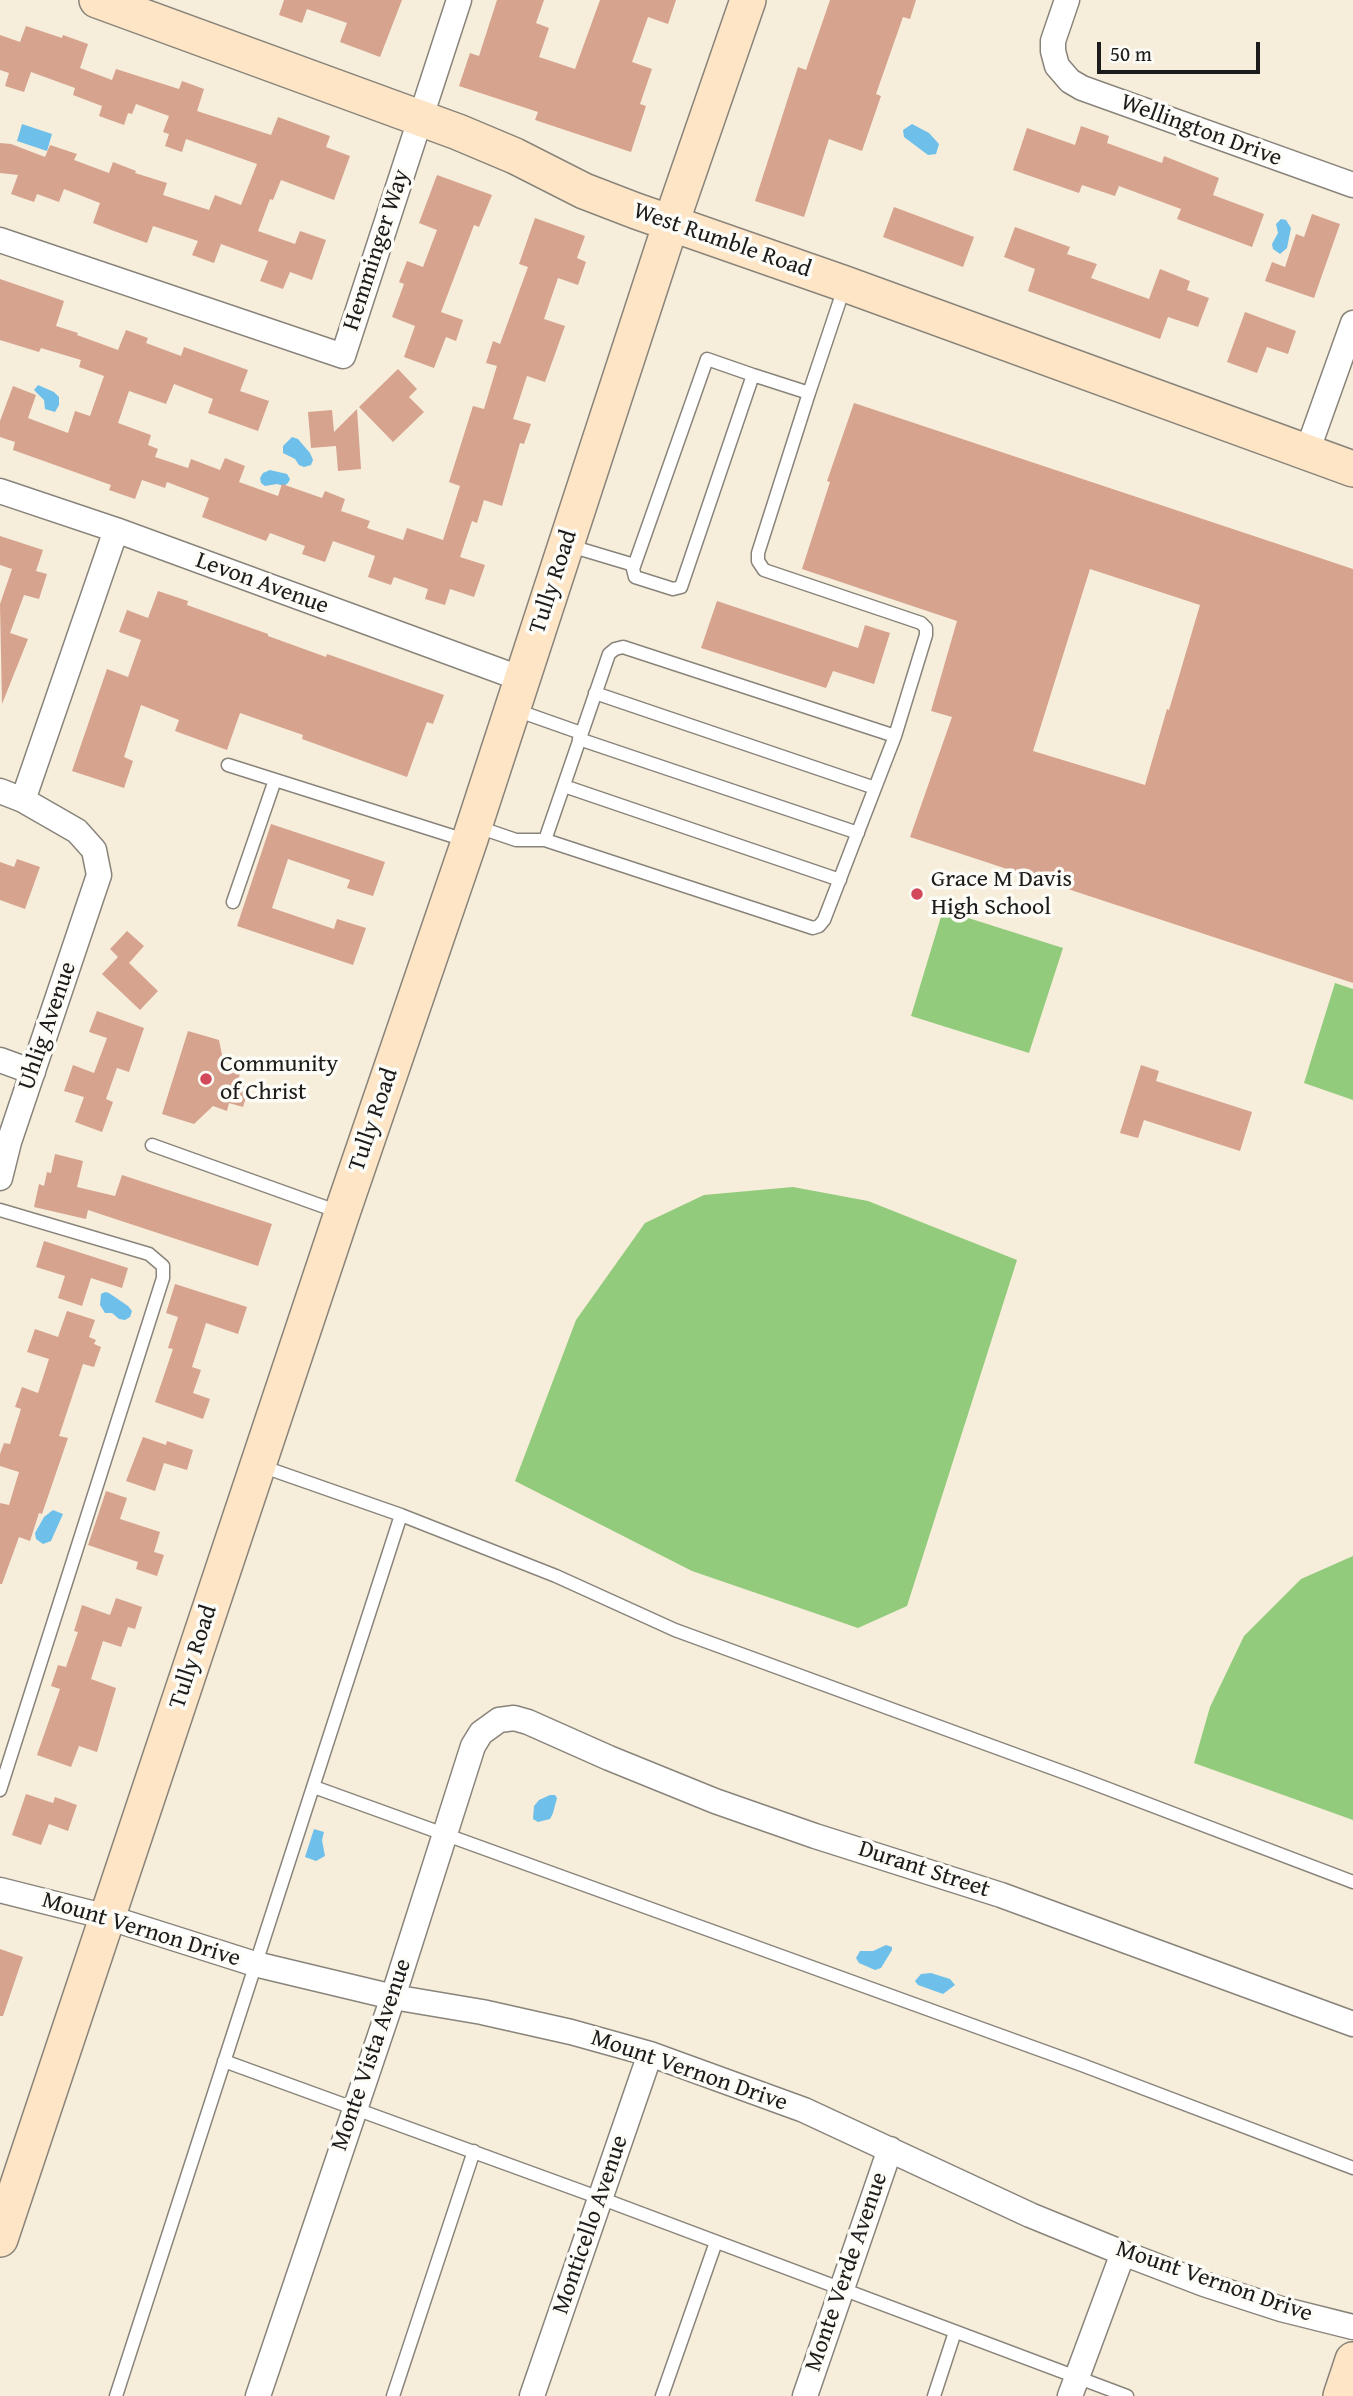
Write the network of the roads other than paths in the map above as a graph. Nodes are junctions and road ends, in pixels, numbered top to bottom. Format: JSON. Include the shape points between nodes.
{"nodes":[{"id":1,"x":97,"y":0,"type":"edge"},
{"id":2,"x":459,"y":0,"type":"edge"},
{"id":3,"x":748,"y":0,"type":"edge"},
{"id":4,"x":1067,"y":0,"type":"edge"},
{"id":5,"x":420,"y":119,"type":"junction"},
{"id":6,"x":1353,"y":185,"type":"edge"},
{"id":7,"x":671,"y":223,"type":"junction"},
{"id":8,"x":0,"y":240,"type":"edge"},
{"id":9,"x":845,"y":284,"type":"junction"},
{"id":10,"x":1353,"y":323,"type":"edge"},
{"id":11,"x":753,"y":375,"type":"junction"},
{"id":12,"x":809,"y":393,"type":"junction"},
{"id":13,"x":1307,"y":452,"type":"junction"},
{"id":14,"x":1353,"y":469,"type":"edge"},
{"id":15,"x":0,"y":491,"type":"edge"},
{"id":16,"x":116,"y":530,"type":"junction"},
{"id":17,"x":567,"y":545,"type":"junction"},
{"id":18,"x":635,"y":565,"type":"junction"},
{"id":19,"x":595,"y":693,"type":"junction"},
{"id":20,"x":517,"y":694,"type":"junction"},
{"id":21,"x":580,"y":736,"type":"junction"},
{"id":22,"x":895,"y":736,"type":"junction"},
{"id":23,"x":228,"y":765,"type":"dead end"},
{"id":24,"x":275,"y":780,"type":"junction"},
{"id":25,"x":564,"y":786,"type":"junction"},
{"id":26,"x":875,"y":788,"type":"junction"},
{"id":27,"x":11,"y":795,"type":"edge"},
{"id":28,"x":858,"y":833,"type":"junction"},
{"id":29,"x":472,"y":834,"type":"junction"},
{"id":30,"x":545,"y":840,"type":"junction"},
{"id":31,"x":840,"y":880,"type":"junction"},
{"id":32,"x":233,"y":902,"type":"dead end"},
{"id":33,"x":0,"y":1060,"type":"edge"},
{"id":34,"x":33,"y":1072,"type":"junction"},
{"id":35,"x":152,"y":1144,"type":"dead end"},
{"id":36,"x":0,"y":1178,"type":"edge"},
{"id":37,"x":0,"y":1210,"type":"edge"},
{"id":38,"x":342,"y":1213,"type":"junction"},
{"id":39,"x":258,"y":1465,"type":"junction"},
{"id":40,"x":401,"y":1515,"type":"junction"},
{"id":41,"x":496,"y":1722,"type":"joint"},
{"id":42,"x":314,"y":1787,"type":"junction"},
{"id":43,"x":0,"y":1790,"type":"edge"},
{"id":44,"x":446,"y":1833,"type":"junction"},
{"id":45,"x":1353,"y":1882,"type":"edge"},
{"id":46,"x":0,"y":1890,"type":"edge"},
{"id":47,"x":107,"y":1917,"type":"junction"},
{"id":48,"x":255,"y":1964,"type":"junction"},
{"id":49,"x":393,"y":1997,"type":"junction"},
{"id":50,"x":1353,"y":2025,"type":"edge"},
{"id":51,"x":650,"y":2054,"type":"junction"},
{"id":52,"x":224,"y":2062,"type":"junction"},
{"id":53,"x":355,"y":2107,"type":"junction"},
{"id":54,"x":890,"y":2149,"type":"junction"},
{"id":55,"x":474,"y":2151,"type":"junction"},
{"id":56,"x":1353,"y":2168,"type":"edge"},
{"id":57,"x":600,"y":2197,"type":"junction"},
{"id":58,"x":0,"y":2239,"type":"edge"},
{"id":59,"x":716,"y":2242,"type":"junction"},
{"id":60,"x":1123,"y":2253,"type":"junction"},
{"id":61,"x":841,"y":2290,"type":"junction"},
{"id":62,"x":1353,"y":2327,"type":"edge"},
{"id":63,"x":956,"y":2332,"type":"junction"},
{"id":64,"x":1353,"y":2360,"type":"edge"},
{"id":65,"x":1073,"y":2386,"type":"edge"},
{"id":66,"x":116,"y":2396,"type":"edge"},
{"id":67,"x":258,"y":2396,"type":"edge"},
{"id":68,"x":393,"y":2396,"type":"edge"},
{"id":69,"x":532,"y":2396,"type":"edge"},
{"id":70,"x":662,"y":2396,"type":"edge"},
{"id":71,"x":805,"y":2396,"type":"edge"},
{"id":72,"x":934,"y":2396,"type":"edge"},
{"id":73,"x":1127,"y":2396,"type":"edge"},
{"id":74,"x":1341,"y":2396,"type":"edge"}],
"edges":[{"from":1,"to":5,"type":"main road","name":"West Rumble Road"},
{"from":2,"to":5,"type":"street","name":"Hemminger Way"},
{"from":3,"to":7,"type":"main road","name":"Tully Road"},
{"from":4,"to":6,"type":"street","name":"Wellington Drive","via":[[1053,51],[1070,81]]},
{"from":5,"to":7,"type":"main road","name":"West Rumble Road","via":[[515,156],[584,191]]},
{"from":5,"to":8,"type":"street","name":"Hemminger Way","via":[[343,356]]},
{"from":7,"to":9,"type":"main road","name":"West Rumble Road"},
{"from":7,"to":17,"type":"main road","name":"Tully Road"},
{"from":9,"to":12,"type":"lane"},
{"from":9,"to":13,"type":"main road","name":"West Rumble Road"},
{"from":10,"to":13,"type":"street"},
{"from":11,"to":12,"type":"lane"},
{"from":11,"to":18,"type":"lane","via":[[707,359]]},
{"from":11,"to":18,"type":"lane","via":[[681,587],[673,589],[635,577]]},
{"from":12,"to":22,"type":"lane","via":[[758,561],[764,570],[926,628]]},
{"from":13,"to":14,"type":"main road","name":"West Rumble Road"},
{"from":15,"to":16,"type":"street","name":"Levon Avenue"},
{"from":16,"to":20,"type":"street","name":"Levon Avenue"},
{"from":16,"to":27,"type":"street"},
{"from":17,"to":18,"type":"lane"},
{"from":17,"to":20,"type":"main road","name":"Tully Road"},
{"from":19,"to":21,"type":"lane"},
{"from":19,"to":22,"type":"lane","via":[[609,654],[623,647]]},
{"from":19,"to":26,"type":"lane"},
{"from":20,"to":21,"type":"lane"},
{"from":20,"to":29,"type":"main road","name":"Tully Road"},
{"from":21,"to":25,"type":"lane"},
{"from":21,"to":28,"type":"lane"},
{"from":22,"to":26,"type":"lane"},
{"from":23,"to":24,"type":"lane"},
{"from":24,"to":29,"type":"lane"},
{"from":24,"to":32,"type":"lane"},
{"from":25,"to":30,"type":"lane"},
{"from":25,"to":31,"type":"lane"},
{"from":26,"to":28,"type":"lane"},
{"from":27,"to":34,"type":"street","name":"Uhlig Avenue","via":[[77,831],[94,850],[99,875]]},
{"from":28,"to":31,"type":"lane"},
{"from":29,"to":30,"type":"lane"},
{"from":29,"to":38,"type":"main road","name":"Tully Road"},
{"from":30,"to":31,"type":"lane","via":[[813,928],[824,920]]},
{"from":33,"to":34,"type":"street"},
{"from":34,"to":36,"type":"street","name":"Uhlig Avenue"},
{"from":35,"to":38,"type":"lane"},
{"from":37,"to":43,"type":"lane","via":[[149,1254],[163,1266],[163,1278]]},
{"from":38,"to":39,"type":"main road","name":"Tully Road"},
{"from":39,"to":40,"type":"lane"},
{"from":39,"to":47,"type":"main road","name":"Tully Road"},
{"from":40,"to":42,"type":"lane"},
{"from":40,"to":45,"type":"lane","via":[[556,1576],[674,1630]]},
{"from":41,"to":44,"type":"street","name":"Monte Vista Avenue","via":[[473,1746]]},
{"from":41,"to":50,"type":"street","name":"Durant Street","via":[[514,1718],[528,1722],[715,1801],[1001,1895]]},
{"from":42,"to":44,"type":"lane"},
{"from":42,"to":48,"type":"lane"},
{"from":44,"to":49,"type":"street","name":"Monte Vista Avenue"},
{"from":44,"to":56,"type":"lane"},
{"from":46,"to":47,"type":"street","name":"Mount Vernon Drive"},
{"from":47,"to":48,"type":"street","name":"Mount Vernon Drive"},
{"from":47,"to":58,"type":"main road","name":"Tully Road"},
{"from":48,"to":49,"type":"street","name":"Mount Vernon Drive"},
{"from":48,"to":52,"type":"lane"},
{"from":49,"to":51,"type":"street","name":"Mount Vernon Drive","via":[[482,2011]]},
{"from":49,"to":53,"type":"street","name":"Monte Vista Avenue"},
{"from":51,"to":54,"type":"street","name":"Mount Vernon Drive","via":[[804,2110]]},
{"from":51,"to":57,"type":"street","name":"Monticello Avenue"},
{"from":52,"to":53,"type":"lane"},
{"from":52,"to":66,"type":"lane"},
{"from":53,"to":55,"type":"lane"},
{"from":53,"to":67,"type":"street","name":"Monte Vista Avenue"},
{"from":54,"to":60,"type":"street","name":"Mount Vernon Drive"},
{"from":54,"to":61,"type":"street","name":"Monte Verde Avenue"},
{"from":55,"to":57,"type":"lane"},
{"from":55,"to":68,"type":"lane"},
{"from":57,"to":59,"type":"lane"},
{"from":57,"to":69,"type":"street","name":"Monticello Avenue"},
{"from":59,"to":61,"type":"lane"},
{"from":59,"to":70,"type":"lane"},
{"from":60,"to":62,"type":"street","name":"Mount Vernon Drive","via":[[1281,2309]]},
{"from":60,"to":65,"type":"street"},
{"from":61,"to":63,"type":"lane"},
{"from":61,"to":71,"type":"street","name":"Monte Verde Avenue"},
{"from":63,"to":65,"type":"lane"},
{"from":63,"to":72,"type":"lane"},
{"from":64,"to":74,"type":"main road"},
{"from":65,"to":73,"type":"lane"}]}
